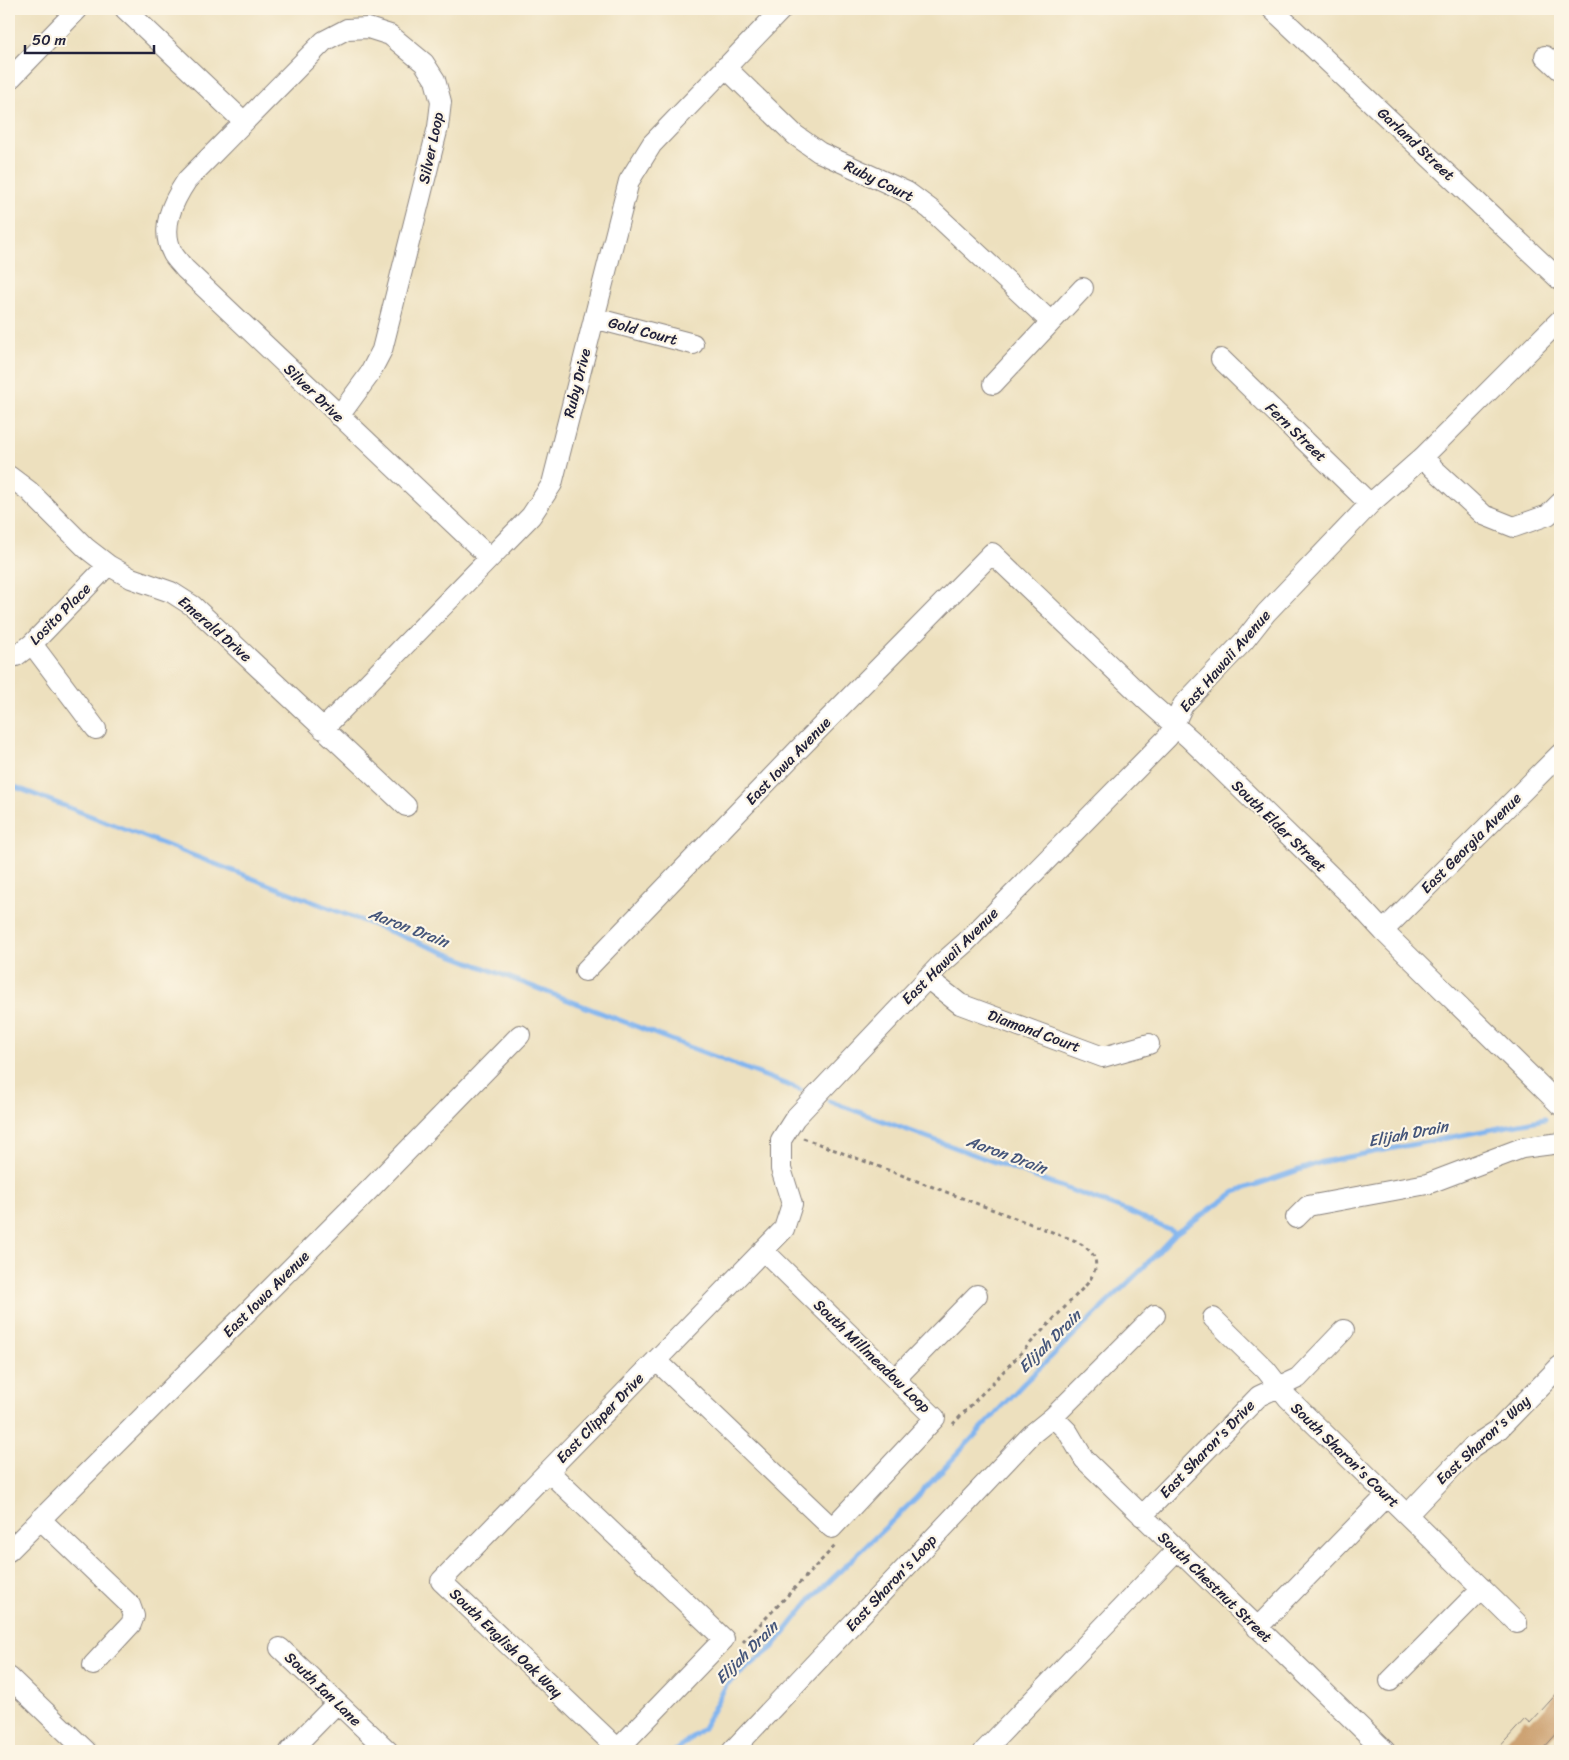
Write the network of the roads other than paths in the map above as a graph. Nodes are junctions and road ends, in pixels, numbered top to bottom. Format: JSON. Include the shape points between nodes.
{"nodes":[{"id":1,"x":78,"y":9,"type":"edge"},
{"id":2,"x":125,"y":9,"type":"edge"},
{"id":3,"x":782,"y":9,"type":"edge"},
{"id":4,"x":1272,"y":9,"type":"edge"},
{"id":5,"x":1545,"y":56,"type":"dead end"},
{"id":6,"x":725,"y":68,"type":"junction"},
{"id":7,"x":1560,"y":70,"type":"edge"},
{"id":8,"x":9,"y":80,"type":"edge"},
{"id":9,"x":244,"y":122,"type":"junction"},
{"id":10,"x":169,"y":212,"type":"joint"},
{"id":11,"x":1560,"y":280,"type":"edge"},
{"id":12,"x":1083,"y":288,"type":"dead end"},
{"id":13,"x":594,"y":318,"type":"junction"},
{"id":14,"x":1560,"y":320,"type":"edge"},
{"id":15,"x":1051,"y":322,"type":"junction"},
{"id":16,"x":693,"y":344,"type":"dead end"},
{"id":17,"x":1221,"y":359,"type":"dead end"},
{"id":18,"x":993,"y":384,"type":"dead end"},
{"id":19,"x":339,"y":416,"type":"junction"},
{"id":20,"x":1423,"y":457,"type":"junction"},
{"id":21,"x":9,"y":476,"type":"edge"},
{"id":22,"x":1560,"y":503,"type":"edge"},
{"id":23,"x":1370,"y":504,"type":"junction"},
{"id":24,"x":992,"y":553,"type":"joint"},
{"id":25,"x":490,"y":558,"type":"junction"},
{"id":26,"x":108,"y":565,"type":"junction"},
{"id":27,"x":32,"y":644,"type":"junction"},
{"id":28,"x":9,"y":658,"type":"edge"},
{"id":29,"x":1174,"y":724,"type":"junction"},
{"id":30,"x":96,"y":729,"type":"dead end"},
{"id":31,"x":323,"y":729,"type":"junction"},
{"id":32,"x":1560,"y":754,"type":"edge"},
{"id":33,"x":406,"y":806,"type":"dead end"},
{"id":34,"x":1382,"y":931,"type":"junction"},
{"id":35,"x":585,"y":971,"type":"dead end"},
{"id":36,"x":927,"y":978,"type":"junction"},
{"id":37,"x":520,"y":1035,"type":"dead end"},
{"id":38,"x":1150,"y":1044,"type":"dead end"},
{"id":39,"x":1560,"y":1105,"type":"edge"},
{"id":40,"x":795,"y":1118,"type":"joint"},
{"id":41,"x":1560,"y":1143,"type":"edge"},
{"id":42,"x":1296,"y":1218,"type":"dead end"},
{"id":43,"x":763,"y":1250,"type":"junction"},
{"id":44,"x":977,"y":1295,"type":"dead end"},
{"id":45,"x":1155,"y":1315,"type":"dead end"},
{"id":46,"x":1213,"y":1318,"type":"dead end"},
{"id":47,"x":1344,"y":1330,"type":"dead end"},
{"id":48,"x":656,"y":1360,"type":"junction"},
{"id":49,"x":1560,"y":1366,"type":"edge"},
{"id":50,"x":896,"y":1379,"type":"junction"},
{"id":51,"x":1279,"y":1387,"type":"junction"},
{"id":52,"x":1053,"y":1417,"type":"junction"},
{"id":53,"x":548,"y":1470,"type":"junction"},
{"id":54,"x":1386,"y":1495,"type":"junction"},
{"id":55,"x":1407,"y":1514,"type":"junction"},
{"id":56,"x":1142,"y":1516,"type":"junction"},
{"id":57,"x":40,"y":1519,"type":"junction"},
{"id":58,"x":1177,"y":1550,"type":"junction"},
{"id":59,"x":9,"y":1551,"type":"edge"},
{"id":60,"x":1482,"y":1588,"type":"junction"},
{"id":61,"x":1517,"y":1622,"type":"dead end"},
{"id":62,"x":1257,"y":1628,"type":"junction"},
{"id":63,"x":280,"y":1648,"type":"dead end"},
{"id":64,"x":93,"y":1665,"type":"dead end"},
{"id":65,"x":9,"y":1677,"type":"edge"},
{"id":66,"x":1390,"y":1681,"type":"dead end"},
{"id":67,"x":337,"y":1702,"type":"junction"},
{"id":68,"x":617,"y":1750,"type":"edge"},
{"id":69,"x":86,"y":1751,"type":"edge"},
{"id":70,"x":290,"y":1751,"type":"edge"},
{"id":71,"x":388,"y":1751,"type":"edge"},
{"id":72,"x":732,"y":1751,"type":"edge"},
{"id":73,"x":984,"y":1751,"type":"edge"},
{"id":74,"x":1385,"y":1751,"type":"edge"}],
"edges":[{"from":1,"to":8,"type":"street"},
{"from":2,"to":9,"type":"street"},
{"from":3,"to":6,"type":"street","name":"Ruby Drive"},
{"from":4,"to":11,"type":"street","name":"Garland Street"},
{"from":5,"to":7,"type":"street"},
{"from":6,"to":13,"type":"street","name":"Ruby Drive","via":[[652,144],[629,181]]},
{"from":6,"to":15,"type":"street","name":"Ruby Court","via":[[795,135],[819,152],[907,192],[930,209]]},
{"from":9,"to":10,"type":"street","name":"Silver Loop","via":[[187,180]]},
{"from":9,"to":19,"type":"street","name":"Silver Loop","via":[[324,41],[347,29],[368,28],[390,35],[424,63],[435,80],[441,102],[438,127],[382,350],[369,375]]},
{"from":10,"to":19,"type":"street","name":"Silver Drive","via":[[167,233],[172,253],[184,269]]},
{"from":12,"to":15,"type":"street"},
{"from":13,"to":16,"type":"street","name":"Gold Court"},
{"from":13,"to":25,"type":"street","name":"Ruby Drive","via":[[552,484],[531,516]]},
{"from":14,"to":20,"type":"street","name":"East Hawaii Avenue"},
{"from":15,"to":18,"type":"street"},
{"from":17,"to":23,"type":"street","name":"Fern Street"},
{"from":19,"to":25,"type":"street","name":"Silver Drive"},
{"from":20,"to":22,"type":"street","via":[[1484,515],[1514,528],[1548,515]]},
{"from":20,"to":23,"type":"street","name":"East Hawaii Avenue"},
{"from":21,"to":26,"type":"street","name":"Emerald Drive"},
{"from":23,"to":29,"type":"street","name":"East Hawaii Avenue","via":[[1183,705]]},
{"from":24,"to":29,"type":"street","name":"South Elder Street"},
{"from":24,"to":35,"type":"street","name":"East Iowa Avenue"},
{"from":25,"to":31,"type":"street","name":"Ruby Drive"},
{"from":26,"to":27,"type":"street","name":"Losito Place"},
{"from":26,"to":31,"type":"street","name":"Emerald Drive","via":[[131,578],[171,592],[193,606]]},
{"from":27,"to":28,"type":"street","name":"Losito Place"},
{"from":27,"to":30,"type":"street"},
{"from":29,"to":34,"type":"street","name":"South Elder Street","via":[[1344,889]]},
{"from":29,"to":36,"type":"street","name":"East Hawaii Avenue","via":[[1168,737]]},
{"from":31,"to":33,"type":"street","name":"Emerald Drive"},
{"from":32,"to":34,"type":"street","name":"East Georgia Avenue"},
{"from":34,"to":39,"type":"street","name":"South Elder Street"},
{"from":36,"to":38,"type":"street","name":"Diamond Court","via":[[960,1004],[1103,1057]]},
{"from":36,"to":40,"type":"street","name":"East Hawaii Avenue"},
{"from":37,"to":57,"type":"street","name":"East Iowa Avenue"},
{"from":40,"to":43,"type":"street","name":"East Clipper Drive","via":[[781,1140],[781,1169],[792,1204],[784,1229]]},
{"from":41,"to":42,"type":"street","via":[[1522,1148],[1428,1184],[1308,1206]]},
{"from":43,"to":48,"type":"street","name":"East Clipper Drive"},
{"from":43,"to":50,"type":"street","name":"South Millmeadow Loop"},
{"from":44,"to":50,"type":"street"},
{"from":45,"to":52,"type":"street","name":"East Sharon's Loop"},
{"from":46,"to":51,"type":"street","name":"South Sharon's Court"},
{"from":47,"to":51,"type":"street","name":"East Sharon's Drive","via":[[1298,1378]]},
{"from":48,"to":50,"type":"street","name":"South Millmeadow Loop","via":[[832,1528],[936,1418]]},
{"from":48,"to":53,"type":"street","name":"East Clipper Drive"},
{"from":49,"to":55,"type":"street","name":"East Sharon's Way","via":[[1498,1430],[1472,1447]]},
{"from":51,"to":54,"type":"street","name":"South Sharon's Court"},
{"from":51,"to":56,"type":"street","name":"East Sharon's Drive","via":[[1259,1396]]},
{"from":52,"to":56,"type":"street","name":"South Chestnut Street","via":[[1068,1432],[1084,1459]]},
{"from":52,"to":72,"type":"street","name":"East Sharon's Loop","via":[[1025,1441]]},
{"from":53,"to":68,"type":"street","name":"South English Oak Way","via":[[441,1580]]},
{"from":53,"to":68,"type":"street","name":"East Clipper Drive","via":[[724,1639]]},
{"from":54,"to":55,"type":"street","name":"South Sharon's Court"},
{"from":54,"to":62,"type":"street"},
{"from":55,"to":60,"type":"street","name":"South Sharon's Court"},
{"from":56,"to":58,"type":"street","name":"South Chestnut Street"},
{"from":57,"to":59,"type":"street","name":"East Iowa Avenue"},
{"from":57,"to":64,"type":"street","via":[[130,1605],[134,1616],[131,1624]]},
{"from":58,"to":62,"type":"street","name":"South Chestnut Street"},
{"from":58,"to":73,"type":"street"},
{"from":60,"to":61,"type":"street","name":"South Sharon's Court"},
{"from":60,"to":66,"type":"street"},
{"from":62,"to":74,"type":"street","name":"South Chestnut Street"},
{"from":63,"to":67,"type":"street","name":"South Ian Lane"},
{"from":65,"to":69,"type":"street"},
{"from":67,"to":70,"type":"street"},
{"from":67,"to":71,"type":"street","name":"South Ian Lane"}]}
